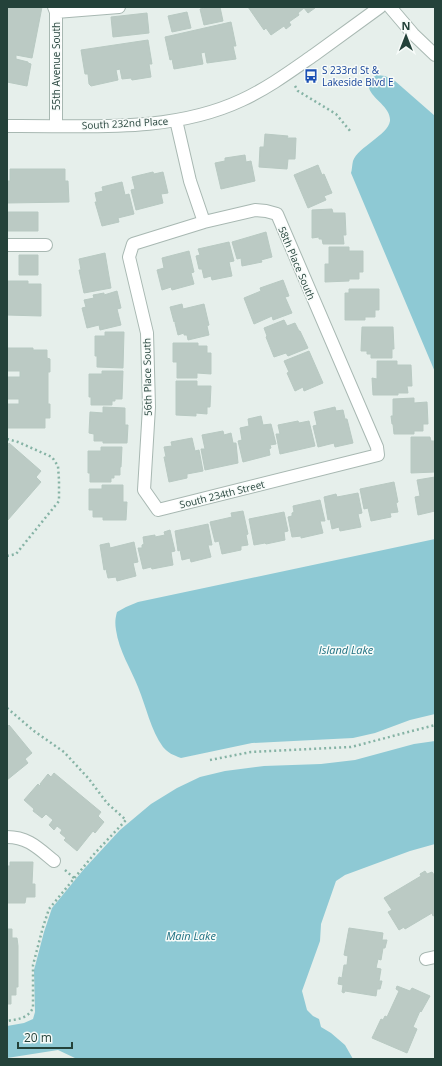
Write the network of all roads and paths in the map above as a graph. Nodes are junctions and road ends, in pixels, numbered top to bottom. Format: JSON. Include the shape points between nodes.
{"nodes":[{"id":1,"x":119,"y":7,"type":"edge"},
{"id":2,"x":380,"y":7,"type":"edge"},
{"id":3,"x":390,"y":7,"type":"edge"},
{"id":4,"x":55,"y":10,"type":"edge"},
{"id":5,"x":435,"y":55,"type":"edge"},
{"id":6,"x":287,"y":74,"type":"junction"},
{"id":7,"x":176,"y":120,"type":"junction"},
{"id":8,"x":7,"y":126,"type":"edge"},
{"id":9,"x":56,"y":126,"type":"junction"},
{"id":10,"x":351,"y":132,"type":"dead end"},
{"id":11,"x":204,"y":222,"type":"junction"},
{"id":12,"x":7,"y":245,"type":"edge"},
{"id":13,"x":46,"y":245,"type":"dead end"},
{"id":14,"x":7,"y":439,"type":"edge"},
{"id":15,"x":378,"y":455,"type":"joint"},
{"id":16,"x":158,"y":510,"type":"joint"},
{"id":17,"x":7,"y":556,"type":"edge"},
{"id":18,"x":7,"y":708,"type":"edge"},
{"id":19,"x":435,"y":725,"type":"edge"},
{"id":20,"x":210,"y":760,"type":"dead end"},
{"id":21,"x":7,"y":837,"type":"edge"},
{"id":22,"x":54,"y":860,"type":"dead end"},
{"id":23,"x":7,"y":1021,"type":"edge"}],
"edges":[{"from":1,"to":4,"type":"street"},
{"from":2,"to":6,"type":"street","name":"South 232nd Place"},
{"from":3,"to":5,"type":"street"},
{"from":4,"to":9,"type":"street","name":"55th Avenue South"},
{"from":6,"to":7,"type":"street","name":"South 232nd Place","via":[[242,100],[206,113]]},
{"from":6,"to":10,"type":"path","via":[[298,91],[336,114]]},
{"from":7,"to":9,"type":"street","name":"South 232nd Place","via":[[121,126]]},
{"from":7,"to":11,"type":"street","via":[[190,181]]},
{"from":8,"to":9,"type":"street","name":"South 232nd Place"},
{"from":11,"to":15,"type":"street","name":"58th Place South","via":[[255,210],[276,214],[377,447]]},
{"from":11,"to":16,"type":"street","name":"56th Place South","via":[[133,244],[129,257],[147,333],[149,407],[144,490]]},
{"from":12,"to":13,"type":"street"},
{"from":14,"to":17,"type":"path","via":[[52,457],[58,466],[59,480],[58,501],[16,554]]},
{"from":15,"to":16,"type":"street","name":"South 234th Street"},
{"from":18,"to":23,"type":"path","via":[[64,752],[107,803],[126,820],[49,908],[33,965],[33,1008],[23,1019]]},
{"from":19,"to":20,"type":"path","via":[[351,747],[251,752]]},
{"from":21,"to":22,"type":"street","via":[[30,842]]}]}
